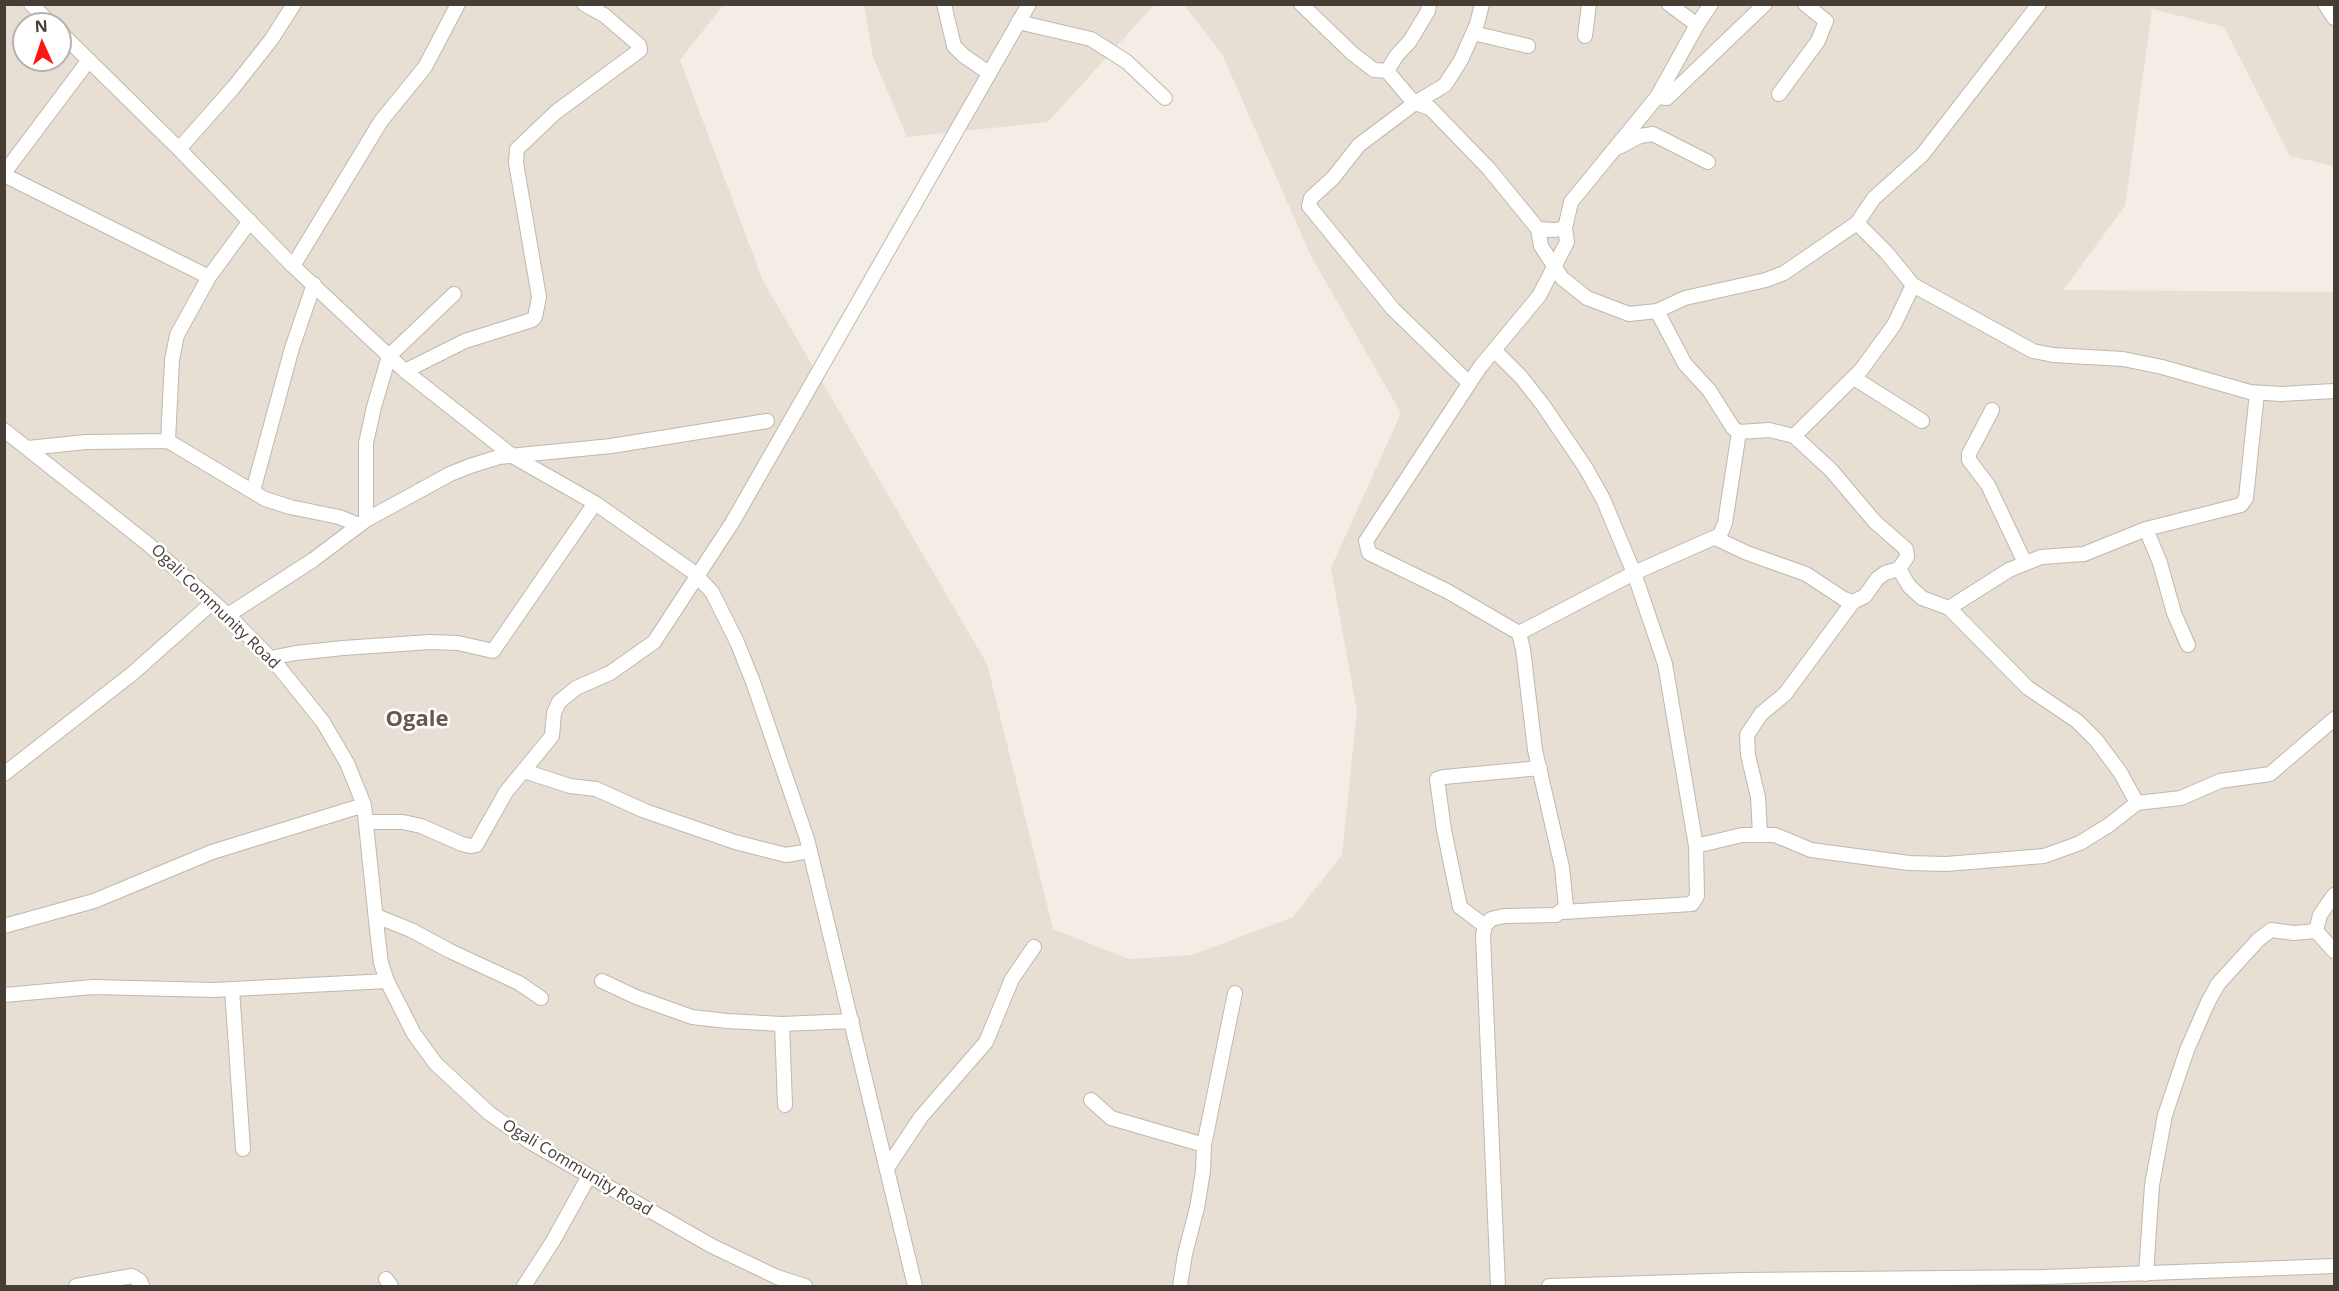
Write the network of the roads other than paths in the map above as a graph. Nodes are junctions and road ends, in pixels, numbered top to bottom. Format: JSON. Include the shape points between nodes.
{"nodes":[{"id":1,"x":294,"y":4,"type":"edge"},
{"id":2,"x":458,"y":4,"type":"edge"},
{"id":3,"x":584,"y":4,"type":"edge"},
{"id":4,"x":615,"y":4,"type":"edge"},
{"id":5,"x":944,"y":4,"type":"edge"},
{"id":6,"x":1029,"y":4,"type":"edge"},
{"id":7,"x":1300,"y":4,"type":"edge"},
{"id":8,"x":1429,"y":4,"type":"edge"},
{"id":9,"x":1482,"y":4,"type":"edge"},
{"id":10,"x":1589,"y":4,"type":"edge"},
{"id":11,"x":1669,"y":4,"type":"edge"},
{"id":12,"x":1711,"y":4,"type":"edge"},
{"id":13,"x":1765,"y":4,"type":"edge"},
{"id":14,"x":1805,"y":4,"type":"edge"},
{"id":15,"x":2325,"y":4,"type":"edge"},
{"id":16,"x":2038,"y":5,"type":"edge"},
{"id":17,"x":604,"y":15,"type":"junction"},
{"id":18,"x":2334,"y":18,"type":"edge"},
{"id":19,"x":1018,"y":22,"type":"junction"},
{"id":20,"x":1697,"y":25,"type":"junction"},
{"id":21,"x":1473,"y":33,"type":"junction"},
{"id":22,"x":1585,"y":36,"type":"dead end"},
{"id":23,"x":72,"y":44,"type":"edge"},
{"id":24,"x":1528,"y":46,"type":"dead end"},
{"id":25,"x":89,"y":60,"type":"junction"},
{"id":26,"x":1387,"y":71,"type":"junction"},
{"id":27,"x":989,"y":73,"type":"junction"},
{"id":28,"x":1779,"y":94,"type":"dead end"},
{"id":29,"x":1657,"y":97,"type":"junction"},
{"id":30,"x":1166,"y":98,"type":"dead end"},
{"id":31,"x":1415,"y":103,"type":"junction"},
{"id":32,"x":179,"y":149,"type":"junction"},
{"id":33,"x":1614,"y":149,"type":"junction"},
{"id":34,"x":1708,"y":162,"type":"dead end"},
{"id":35,"x":4,"y":174,"type":"edge"},
{"id":36,"x":250,"y":221,"type":"junction"},
{"id":37,"x":1857,"y":223,"type":"junction"},
{"id":38,"x":1565,"y":228,"type":"junction"},
{"id":39,"x":1538,"y":229,"type":"junction"},
{"id":40,"x":293,"y":266,"type":"junction"},
{"id":41,"x":1553,"y":267,"type":"junction"},
{"id":42,"x":209,"y":277,"type":"junction"},
{"id":43,"x":314,"y":284,"type":"junction"},
{"id":44,"x":1912,"y":285,"type":"junction"},
{"id":45,"x":454,"y":294,"type":"dead end"},
{"id":46,"x":1657,"y":312,"type":"junction"},
{"id":47,"x":1494,"y":350,"type":"junction"},
{"id":48,"x":389,"y":356,"type":"junction"},
{"id":49,"x":405,"y":371,"type":"junction"},
{"id":50,"x":1854,"y":378,"type":"junction"},
{"id":51,"x":1469,"y":383,"type":"junction"},
{"id":52,"x":2334,"y":391,"type":"edge"},
{"id":53,"x":2258,"y":393,"type":"junction"},
{"id":54,"x":1992,"y":410,"type":"dead end"},
{"id":55,"x":767,"y":421,"type":"dead end"},
{"id":56,"x":1922,"y":421,"type":"dead end"},
{"id":57,"x":4,"y":430,"type":"edge"},
{"id":58,"x":1739,"y":432,"type":"junction"},
{"id":59,"x":1794,"y":436,"type":"junction"},
{"id":60,"x":168,"y":441,"type":"junction"},
{"id":61,"x":28,"y":448,"type":"junction"},
{"id":62,"x":514,"y":457,"type":"junction"},
{"id":63,"x":254,"y":491,"type":"junction"},
{"id":64,"x":595,"y":503,"type":"junction"},
{"id":65,"x":362,"y":522,"type":"junction"},
{"id":66,"x":2146,"y":529,"type":"junction"},
{"id":67,"x":1715,"y":538,"type":"junction"},
{"id":68,"x":2025,"y":563,"type":"junction"},
{"id":69,"x":1899,"y":569,"type":"junction"},
{"id":70,"x":1634,"y":573,"type":"junction"},
{"id":71,"x":699,"y":576,"type":"junction"},
{"id":72,"x":213,"y":602,"type":"junction"},
{"id":73,"x":1853,"y":602,"type":"junction"},
{"id":74,"x":1949,"y":608,"type":"junction"},
{"id":75,"x":228,"y":615,"type":"junction"},
{"id":76,"x":1519,"y":633,"type":"junction"},
{"id":77,"x":2188,"y":645,"type":"dead end"},
{"id":78,"x":270,"y":658,"type":"junction"},
{"id":79,"x":2334,"y":719,"type":"edge"},
{"id":80,"x":1540,"y":768,"type":"junction"},
{"id":81,"x":524,"y":771,"type":"junction"},
{"id":82,"x":4,"y":774,"type":"edge"},
{"id":83,"x":2137,"y":803,"type":"junction"},
{"id":84,"x":364,"y":805,"type":"junction"},
{"id":85,"x":366,"y":822,"type":"junction"},
{"id":86,"x":1760,"y":834,"type":"junction"},
{"id":87,"x":1696,"y":846,"type":"junction"},
{"id":88,"x":810,"y":851,"type":"junction"},
{"id":89,"x":2334,"y":895,"type":"edge"},
{"id":90,"x":1563,"y":912,"type":"junction"},
{"id":91,"x":376,"y":916,"type":"junction"},
{"id":92,"x":4,"y":926,"type":"edge"},
{"id":93,"x":1485,"y":926,"type":"junction"},
{"id":94,"x":2316,"y":931,"type":"junction"},
{"id":95,"x":1034,"y":947,"type":"dead end"},
{"id":96,"x":2334,"y":951,"type":"edge"},
{"id":97,"x":387,"y":981,"type":"junction"},
{"id":98,"x":602,"y":981,"type":"dead end"},
{"id":99,"x":232,"y":989,"type":"junction"},
{"id":100,"x":1235,"y":993,"type":"dead end"},
{"id":101,"x":4,"y":995,"type":"edge"},
{"id":102,"x":541,"y":998,"type":"dead end"},
{"id":103,"x":852,"y":1021,"type":"junction"},
{"id":104,"x":782,"y":1024,"type":"junction"},
{"id":105,"x":1090,"y":1100,"type":"dead end"},
{"id":106,"x":785,"y":1105,"type":"dead end"},
{"id":107,"x":1204,"y":1145,"type":"junction"},
{"id":108,"x":243,"y":1149,"type":"dead end"},
{"id":109,"x":887,"y":1168,"type":"junction"},
{"id":110,"x":589,"y":1176,"type":"junction"},
{"id":111,"x":2334,"y":1266,"type":"edge"},
{"id":112,"x":2146,"y":1274,"type":"junction"},
{"id":113,"x":76,"y":1287,"type":"edge"},
{"id":114,"x":142,"y":1287,"type":"edge"},
{"id":115,"x":524,"y":1287,"type":"edge"},
{"id":116,"x":805,"y":1287,"type":"edge"},
{"id":117,"x":915,"y":1287,"type":"edge"},
{"id":118,"x":1180,"y":1287,"type":"edge"},
{"id":119,"x":1498,"y":1287,"type":"edge"},
{"id":120,"x":1548,"y":1287,"type":"edge"}],
"edges":[{"from":1,"to":32,"type":"street","via":[[233,88]]},
{"from":2,"to":40,"type":"street","via":[[425,67],[376,129]]},
{"from":3,"to":17,"type":"street"},
{"from":4,"to":17,"type":"street"},
{"from":5,"to":27,"type":"street","via":[[954,46]]},
{"from":6,"to":19,"type":"street"},
{"from":7,"to":26,"type":"street","via":[[1353,54],[1374,70]]},
{"from":8,"to":26,"type":"street","via":[[1410,41]]},
{"from":9,"to":21,"type":"street"},
{"from":10,"to":22,"type":"street"},
{"from":11,"to":20,"type":"street"},
{"from":12,"to":20,"type":"street"},
{"from":13,"to":29,"type":"street","via":[[1667,98]]},
{"from":14,"to":28,"type":"street","via":[[1826,21],[1818,41]]},
{"from":15,"to":18,"type":"street"},
{"from":16,"to":37,"type":"street","via":[[1922,155],[1874,198]]},
{"from":17,"to":49,"type":"street","via":[[639,45],[639,52],[556,112],[517,150],[539,297],[535,317],[465,341]]},
{"from":19,"to":27,"type":"street"},
{"from":19,"to":30,"type":"street","via":[[1091,39],[1127,62]]},
{"from":20,"to":29,"type":"street"},
{"from":21,"to":24,"type":"street"},
{"from":21,"to":31,"type":"street","via":[[1445,85]]},
{"from":23,"to":25,"type":"street"},
{"from":25,"to":32,"type":"street"},
{"from":25,"to":35,"type":"street"},
{"from":26,"to":31,"type":"street"},
{"from":27,"to":71,"type":"street"},
{"from":29,"to":33,"type":"street"},
{"from":31,"to":39,"type":"street","via":[[1430,108],[1460,137]]},
{"from":31,"to":51,"type":"street","via":[[1359,145],[1311,198],[1309,206],[1393,309]]},
{"from":32,"to":36,"type":"street"},
{"from":33,"to":34,"type":"street","via":[[1653,134]]},
{"from":33,"to":38,"type":"street","via":[[1571,202]]},
{"from":35,"to":42,"type":"street"},
{"from":36,"to":40,"type":"street"},
{"from":36,"to":42,"type":"street"},
{"from":37,"to":44,"type":"street"},
{"from":37,"to":46,"type":"street","via":[[1784,273],[1685,298]]},
{"from":38,"to":39,"type":"street"},
{"from":38,"to":41,"type":"street","via":[[1567,242]]},
{"from":39,"to":41,"type":"street","via":[[1541,246]]},
{"from":40,"to":43,"type":"street"},
{"from":41,"to":46,"type":"street","via":[[1594,301],[1629,314]]},
{"from":41,"to":47,"type":"street","via":[[1539,296]]},
{"from":42,"to":60,"type":"street","via":[[174,343]]},
{"from":43,"to":48,"type":"street"},
{"from":43,"to":63,"type":"street","via":[[292,348]]},
{"from":44,"to":50,"type":"street","via":[[1894,325]]},
{"from":44,"to":53,"type":"street","via":[[2033,351],[2123,359]]},
{"from":45,"to":48,"type":"street"},
{"from":46,"to":58,"type":"street","via":[[1685,364]]},
{"from":47,"to":51,"type":"street"},
{"from":47,"to":70,"type":"street","via":[[1543,405],[1585,467]]},
{"from":48,"to":49,"type":"street"},
{"from":48,"to":65,"type":"street","via":[[366,443]]},
{"from":49,"to":62,"type":"street"},
{"from":50,"to":56,"type":"street"},
{"from":50,"to":59,"type":"street"},
{"from":51,"to":76,"type":"street","via":[[1370,533],[1366,548]]},
{"from":52,"to":53,"type":"street"},
{"from":53,"to":66,"type":"street","via":[[2244,502]]},
{"from":54,"to":68,"type":"street","via":[[1969,460],[1988,485]]},
{"from":55,"to":62,"type":"street"},
{"from":57,"to":61,"type":"street","name":"Ogali Community Road"},
{"from":58,"to":59,"type":"street","via":[[1769,430]]},
{"from":58,"to":67,"type":"street","via":[[1725,523]]},
{"from":59,"to":69,"type":"street","via":[[1831,470],[1875,522],[1906,549],[1907,557]]},
{"from":60,"to":61,"type":"street","via":[[119,440]]},
{"from":60,"to":63,"type":"street"},
{"from":61,"to":72,"type":"street","name":"Ogali Community Road"},
{"from":62,"to":64,"type":"street"},
{"from":62,"to":65,"type":"street","via":[[499,457],[470,466]]},
{"from":63,"to":65,"type":"street","via":[[274,502]]},
{"from":64,"to":71,"type":"street"},
{"from":64,"to":78,"type":"street","via":[[494,651],[430,642]]},
{"from":65,"to":75,"type":"street","via":[[313,560]]},
{"from":66,"to":68,"type":"street","via":[[2084,554],[2050,556]]},
{"from":66,"to":77,"type":"street"},
{"from":67,"to":70,"type":"street"},
{"from":67,"to":73,"type":"street","via":[[1806,574]]},
{"from":68,"to":74,"type":"street"},
{"from":69,"to":73,"type":"street","via":[[1885,573],[1865,596]]},
{"from":69,"to":74,"type":"street","via":[[1922,598]]},
{"from":70,"to":76,"type":"street"},
{"from":70,"to":87,"type":"street","via":[[1665,664]]},
{"from":71,"to":81,"type":"street","via":[[654,642],[559,702],[552,736]]},
{"from":71,"to":88,"type":"street","via":[[721,608],[753,682]]},
{"from":72,"to":75,"type":"street","name":"Ogali Community Road"},
{"from":72,"to":82,"type":"street","via":[[133,673]]},
{"from":73,"to":86,"type":"street","via":[[1785,694],[1761,714],[1747,735]]},
{"from":74,"to":83,"type":"street","via":[[2028,688],[2077,721],[2097,740]]},
{"from":75,"to":78,"type":"street","name":"Ogali Community Road"},
{"from":76,"to":80,"type":"street"},
{"from":78,"to":84,"type":"street","name":"Ogali Community Road","via":[[323,723],[347,764]]},
{"from":79,"to":83,"type":"street","via":[[2270,774],[2220,782],[2181,798]]},
{"from":80,"to":90,"type":"street","via":[[1562,867],[1566,907]]},
{"from":80,"to":93,"type":"street","via":[[1437,779],[1460,907]]},
{"from":81,"to":85,"type":"street","via":[[506,792],[476,844],[470,846],[421,826]]},
{"from":81,"to":88,"type":"street","via":[[570,786],[596,789],[645,811],[735,842],[786,855]]},
{"from":83,"to":86,"type":"street","via":[[2090,837],[2057,852],[1966,863],[1924,864],[1857,857],[1811,850],[1774,835]]},
{"from":84,"to":85,"type":"street","name":"Ogali Community Road"},
{"from":84,"to":92,"type":"street","via":[[212,852],[94,901]]},
{"from":85,"to":91,"type":"street","name":"Ogali Community Road"},
{"from":86,"to":87,"type":"street"},
{"from":87,"to":90,"type":"street","via":[[1697,896],[1692,904]]},
{"from":88,"to":103,"type":"street"},
{"from":89,"to":94,"type":"street","via":[[2320,915]]},
{"from":90,"to":93,"type":"street","via":[[1504,916],[1491,919]]},
{"from":91,"to":97,"type":"street","name":"Ogali Community Road"},
{"from":91,"to":102,"type":"street","via":[[519,983]]},
{"from":93,"to":119,"type":"street"},
{"from":94,"to":96,"type":"street"},
{"from":94,"to":112,"type":"street","via":[[2271,930],[2226,973],[2208,1002],[2165,1115],[2152,1185]]},
{"from":95,"to":109,"type":"street","via":[[1012,979],[986,1042],[921,1117]]},
{"from":97,"to":99,"type":"street"},
{"from":97,"to":110,"type":"street","name":"Ogali Community Road","via":[[414,1034],[454,1082],[513,1131]]},
{"from":98,"to":104,"type":"street","via":[[692,1017]]},
{"from":99,"to":101,"type":"street","via":[[93,987]]},
{"from":99,"to":108,"type":"street"},
{"from":100,"to":107,"type":"street"},
{"from":103,"to":104,"type":"street"},
{"from":103,"to":109,"type":"street"},
{"from":104,"to":106,"type":"street"},
{"from":105,"to":107,"type":"street","via":[[1111,1118]]},
{"from":107,"to":118,"type":"street","via":[[1202,1180]]},
{"from":109,"to":117,"type":"street"},
{"from":110,"to":115,"type":"street"},
{"from":110,"to":116,"type":"street","name":"Ogali Community Road","via":[[712,1246]]},
{"from":111,"to":112,"type":"street"},
{"from":112,"to":120,"type":"street"},
{"from":113,"to":114,"type":"street","via":[[132,1276]]}]}
